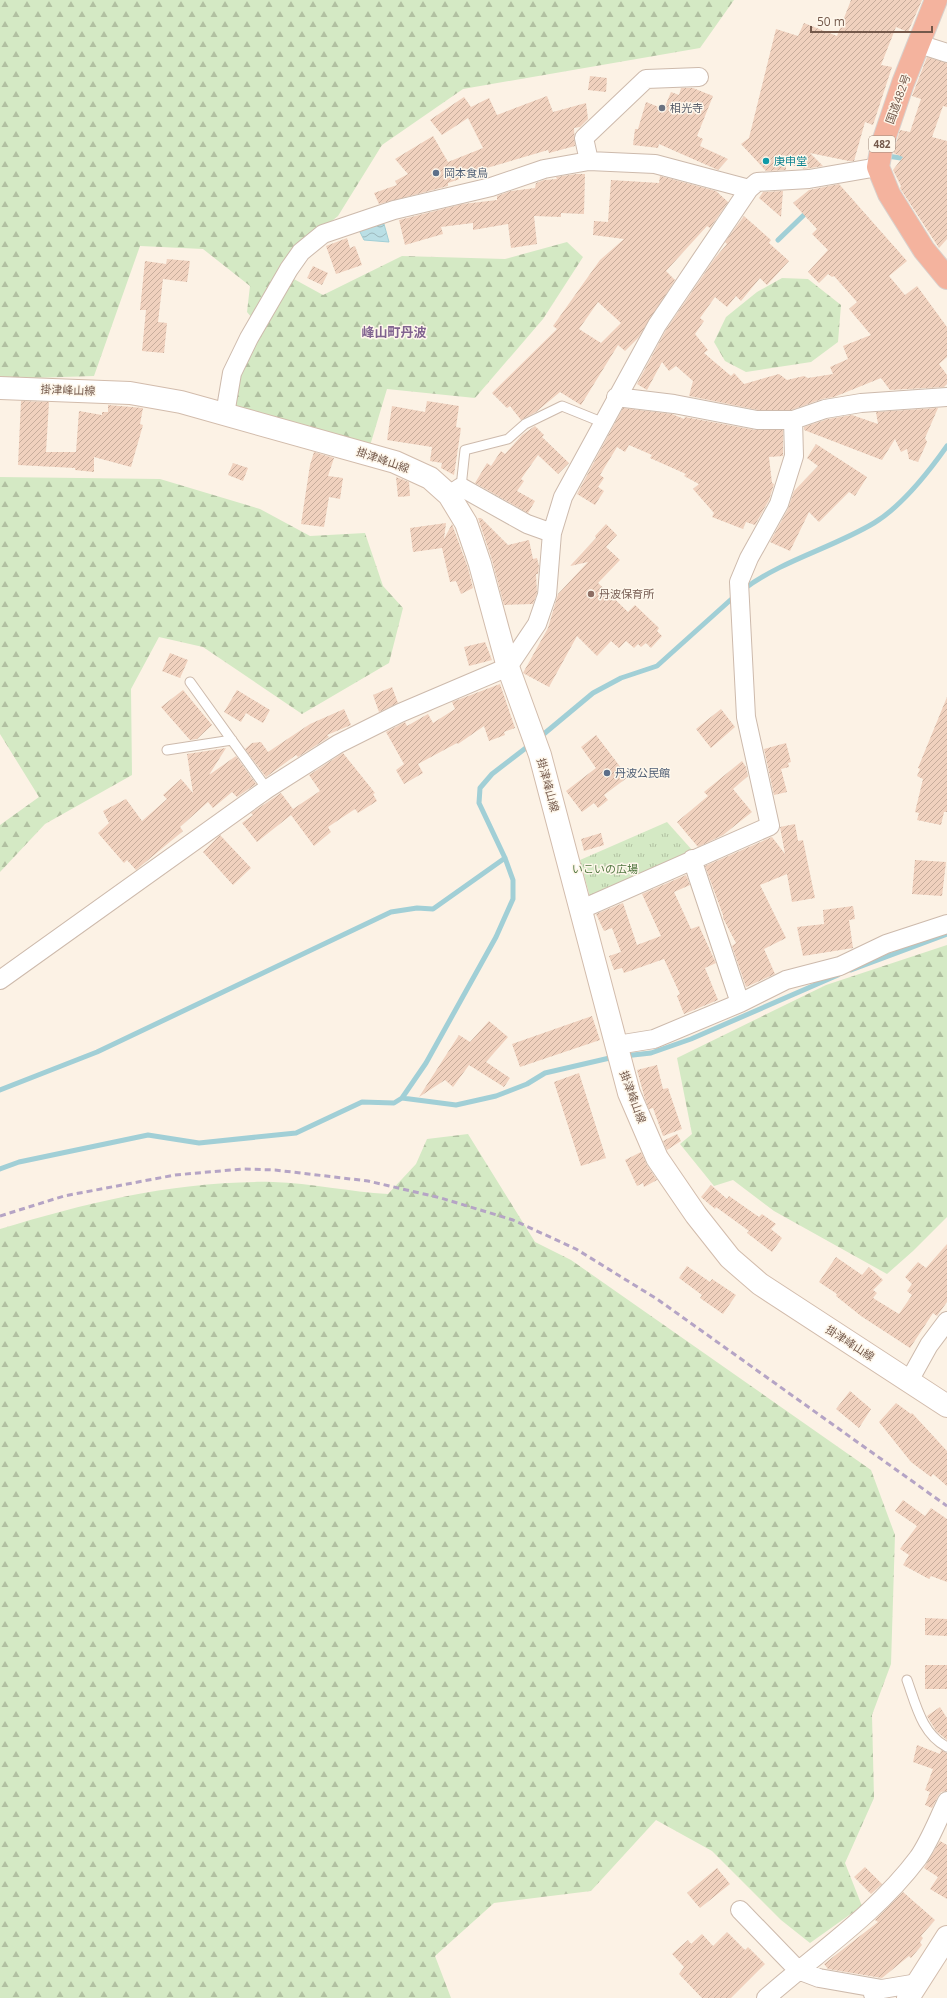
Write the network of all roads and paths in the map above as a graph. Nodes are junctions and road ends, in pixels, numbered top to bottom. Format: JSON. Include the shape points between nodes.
{"nodes":[{"id":1,"x":936,"y":0,"type":"edge"},
{"id":2,"x":920,"y":44,"type":"junction"},
{"id":3,"x":947,"y":53,"type":"edge"},
{"id":4,"x":699,"y":77,"type":"dead end"},
{"id":5,"x":589,"y":161,"type":"junction"},
{"id":6,"x":878,"y":167,"type":"junction"},
{"id":7,"x":750,"y":189,"type":"junction"},
{"id":8,"x":947,"y":278,"type":"edge"},
{"id":9,"x":0,"y":388,"type":"edge"},
{"id":10,"x":616,"y":397,"type":"junction"},
{"id":11,"x":947,"y":397,"type":"edge"},
{"id":12,"x":225,"y":414,"type":"junction"},
{"id":13,"x":793,"y":420,"type":"junction"},
{"id":14,"x":604,"y":423,"type":"junction"},
{"id":15,"x":455,"y":491,"type":"junction"},
{"id":16,"x":552,"y":533,"type":"junction"},
{"id":17,"x":508,"y":668,"type":"junction"},
{"id":18,"x":190,"y":682,"type":"dead end"},
{"id":19,"x":232,"y":740,"type":"junction"},
{"id":20,"x":167,"y":750,"type":"dead end"},
{"id":21,"x":267,"y":789,"type":"junction"},
{"id":22,"x":692,"y":859,"type":"junction"},
{"id":23,"x":582,"y":908,"type":"junction"},
{"id":24,"x":947,"y":924,"type":"edge"},
{"id":25,"x":0,"y":980,"type":"edge"},
{"id":26,"x":740,"y":1003,"type":"junction"},
{"id":27,"x":618,"y":1052,"type":"junction"},
{"id":28,"x":947,"y":1321,"type":"edge"},
{"id":29,"x":908,"y":1381,"type":"junction"},
{"id":30,"x":947,"y":1406,"type":"edge"},
{"id":31,"x":907,"y":1680,"type":"dead end"},
{"id":32,"x":947,"y":1747,"type":"edge"},
{"id":33,"x":947,"y":1801,"type":"edge"},
{"id":34,"x":740,"y":1910,"type":"dead end"},
{"id":35,"x":947,"y":1938,"type":"edge"},
{"id":36,"x":798,"y":1970,"type":"junction"},
{"id":37,"x":882,"y":1989,"type":"junction"},
{"id":38,"x":913,"y":1990,"type":"edge"},
{"id":39,"x":766,"y":1998,"type":"edge"},
{"id":40,"x":867,"y":1998,"type":"edge"}],
"edges":[{"from":1,"to":2,"type":"highway","name":"国道482号","number":"482"},
{"from":2,"to":3,"type":"street"},
{"from":2,"to":6,"type":"highway","name":"国道482号","number":"482","via":[[903,83],[882,146]]},
{"from":4,"to":5,"type":"street","via":[[646,79],[584,138]]},
{"from":5,"to":7,"type":"street","via":[[655,164]]},
{"from":5,"to":12,"type":"street","via":[[544,169],[491,187],[394,210],[323,234],[301,252],[249,338],[232,373]]},
{"from":6,"to":7,"type":"street","via":[[809,179],[757,182]]},
{"from":6,"to":8,"type":"highway","number":"482","via":[[889,194],[924,250]]},
{"from":7,"to":10,"type":"street","via":[[657,325]]},
{"from":9,"to":12,"type":"main road","name":"掛津峰山線","via":[[130,393],[182,402]]},
{"from":10,"to":13,"type":"street","via":[[674,404],[757,420]]},
{"from":10,"to":14,"type":"street"},
{"from":11,"to":13,"type":"street","via":[[825,409]]},
{"from":12,"to":15,"type":"main road","name":"掛津峰山線","via":[[395,462]]},
{"from":13,"to":22,"type":"street","via":[[794,456],[779,504],[748,558],[739,582],[746,717],[770,826]]},
{"from":14,"to":15,"type":"lane","via":[[562,406],[525,424],[508,439],[466,450]]},
{"from":14,"to":16,"type":"street","via":[[563,497]]},
{"from":15,"to":16,"type":"street"},
{"from":15,"to":17,"type":"main road","name":"掛津峰山線","via":[[480,564]]},
{"from":16,"to":17,"type":"street","via":[[547,595],[537,624]]},
{"from":17,"to":21,"type":"street","via":[[372,726],[338,744]]},
{"from":17,"to":23,"type":"main road","name":"掛津峰山線","via":[[540,755]]},
{"from":18,"to":19,"type":"lane"},
{"from":19,"to":20,"type":"lane"},
{"from":19,"to":21,"type":"lane"},
{"from":21,"to":25,"type":"street"},
{"from":22,"to":23,"type":"street"},
{"from":22,"to":26,"type":"street"},
{"from":23,"to":27,"type":"main road","name":"掛津峰山線"},
{"from":24,"to":26,"type":"street","via":[[886,944],[840,966],[786,980]]},
{"from":26,"to":27,"type":"street"},
{"from":27,"to":29,"type":"main road","name":"掛津峰山線","via":[[630,1093],[657,1158],[696,1215],[730,1258],[760,1284]]},
{"from":28,"to":29,"type":"street","via":[[929,1345]]},
{"from":29,"to":30,"type":"main road","name":"掛津峰山線"},
{"from":31,"to":32,"type":"lane","via":[[927,1731],[940,1744]]},
{"from":33,"to":36,"type":"street","via":[[918,1857],[877,1905]]},
{"from":34,"to":36,"type":"street"},
{"from":35,"to":38,"type":"main road"},
{"from":36,"to":37,"type":"street","via":[[819,1978]]},
{"from":36,"to":39,"type":"street"},
{"from":37,"to":38,"type":"street"},
{"from":37,"to":40,"type":"street"}]}
